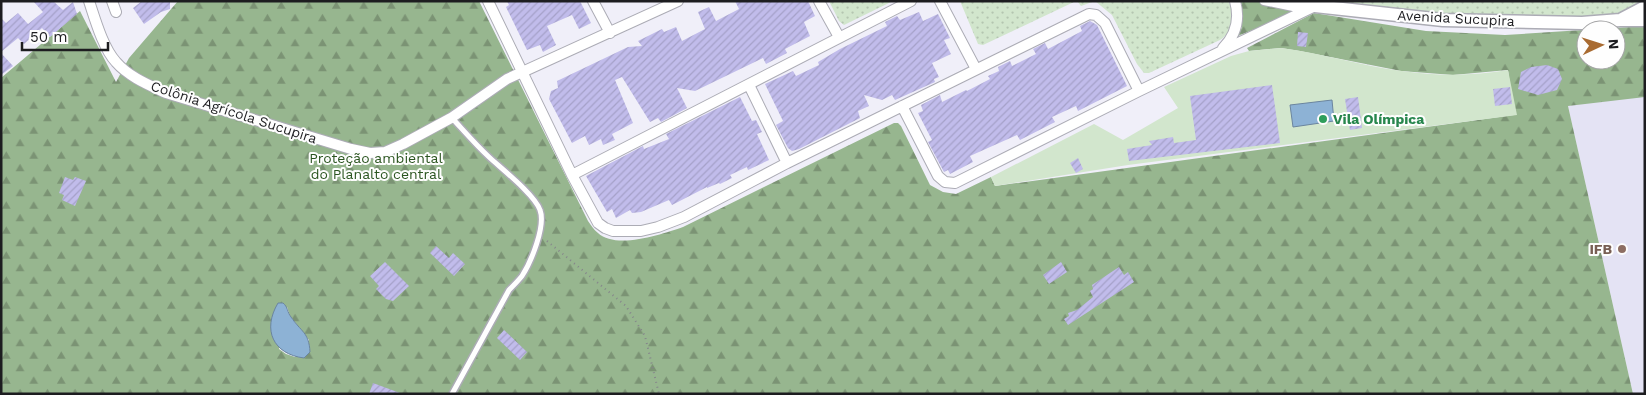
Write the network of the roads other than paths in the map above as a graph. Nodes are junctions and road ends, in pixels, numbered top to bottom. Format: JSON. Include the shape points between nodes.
{"nodes":[{"id":1,"x":89,"y":1,"type":"edge"},
{"id":2,"x":112,"y":1,"type":"edge"},
{"id":3,"x":488,"y":1,"type":"edge"},
{"id":4,"x":593,"y":1,"type":"edge"},
{"id":5,"x":678,"y":1,"type":"edge"},
{"id":6,"x":820,"y":1,"type":"edge"},
{"id":7,"x":911,"y":1,"type":"edge"},
{"id":8,"x":940,"y":1,"type":"edge"},
{"id":9,"x":1235,"y":1,"type":"edge"},
{"id":10,"x":1264,"y":1,"type":"edge"},
{"id":11,"x":1292,"y":1,"type":"edge"},
{"id":12,"x":1311,"y":8,"type":"junction"},
{"id":13,"x":1645,"y":8,"type":"edge"},
{"id":14,"x":116,"y":12,"type":"dead end"},
{"id":15,"x":1620,"y":20,"type":"edge"},
{"id":16,"x":1626,"y":20,"type":"edge"},
{"id":17,"x":1645,"y":20,"type":"edge"},
{"id":18,"x":1576,"y":23,"type":"edge"},
{"id":19,"x":610,"y":33,"type":"junction"},
{"id":20,"x":839,"y":37,"type":"junction"},
{"id":21,"x":1219,"y":52,"type":"junction"},
{"id":22,"x":976,"y":69,"type":"junction"},
{"id":23,"x":522,"y":72,"type":"junction"},
{"id":24,"x":749,"y":85,"type":"junction"},
{"id":25,"x":1139,"y":91,"type":"junction"},
{"id":26,"x":902,"y":106,"type":"junction"},
{"id":27,"x":451,"y":118,"type":"junction"},
{"id":28,"x":787,"y":163,"type":"junction"},
{"id":29,"x":572,"y":175,"type":"junction"},
{"id":30,"x":452,"y":394,"type":"edge"}],
"edges":[{"from":1,"to":27,"type":"street","name":"Colônia Agrícola Sucupira","via":[[115,62],[142,82],[166,93],[370,153],[385,152]]},
{"from":2,"to":14,"type":"street"},
{"from":3,"to":23,"type":"street"},
{"from":4,"to":19,"type":"street"},
{"from":5,"to":19,"type":"street","name":"Colônia Agrícola Sucupira"},
{"from":6,"to":20,"type":"street"},
{"from":7,"to":20,"type":"street"},
{"from":8,"to":22,"type":"street"},
{"from":9,"to":21,"type":"street","via":[[1237,18],[1234,34]]},
{"from":10,"to":12,"type":"street"},
{"from":11,"to":12,"type":"street","name":"Avenida Sucupira"},
{"from":12,"to":18,"type":"street","name":"Avenida Sucupira","via":[[1443,20]]},
{"from":12,"to":21,"type":"street"},
{"from":13,"to":15,"type":"street","name":"Avenida Sucupira"},
{"from":16,"to":17,"type":"street","name":"Avenida Sucupira"},
{"from":19,"to":23,"type":"street","name":"Colônia Agrícola Sucupira"},
{"from":20,"to":24,"type":"street"},
{"from":21,"to":25,"type":"street"},
{"from":22,"to":25,"type":"street","via":[[1089,14],[1096,15],[1105,23]]},
{"from":22,"to":26,"type":"street"},
{"from":23,"to":27,"type":"street","name":"Colônia Agrícola Sucupira"},
{"from":23,"to":29,"type":"street"},
{"from":24,"to":28,"type":"street"},
{"from":24,"to":29,"type":"street"},
{"from":25,"to":26,"type":"street","via":[[955,184],[938,176]]},
{"from":26,"to":28,"type":"street"},
{"from":27,"to":30,"type":"lane","via":[[537,205],[542,219],[532,258],[509,290]]},
{"from":28,"to":29,"type":"street","via":[[684,217],[641,231],[613,231],[598,223]]}]}
